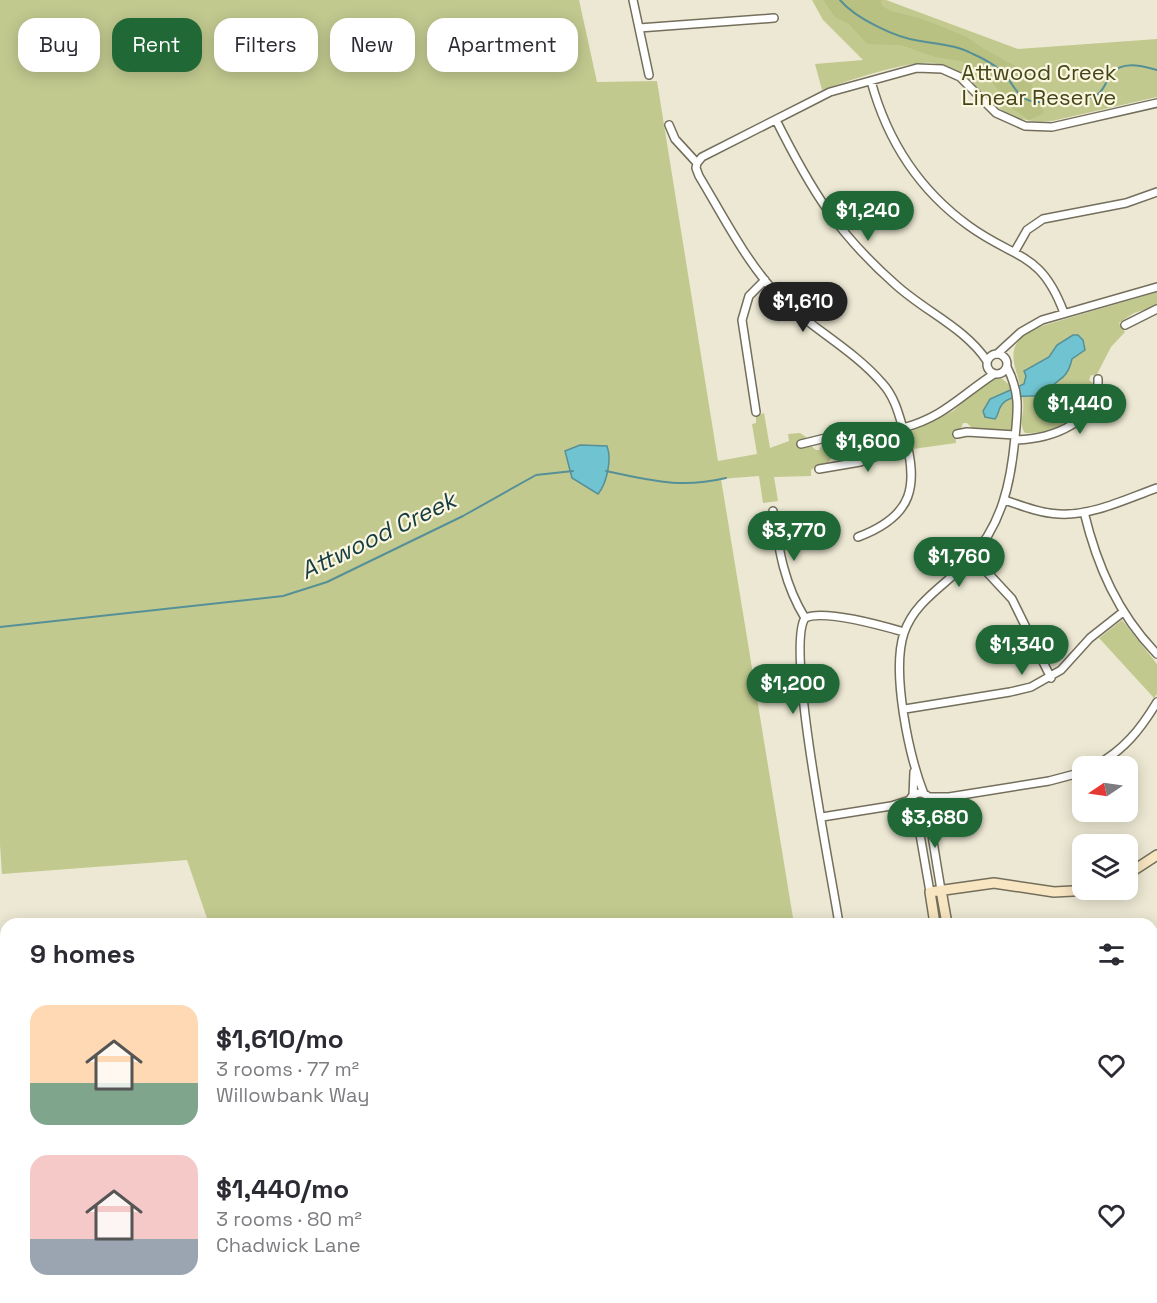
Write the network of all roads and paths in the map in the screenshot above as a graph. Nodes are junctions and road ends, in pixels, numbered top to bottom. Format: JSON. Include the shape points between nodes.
{"nodes":[{"id":1,"x":633,"y":0,"type":"edge"},
{"id":2,"x":774,"y":18,"type":"dead end"},
{"id":3,"x":639,"y":28,"type":"junction"},
{"id":4,"x":649,"y":75,"type":"dead end"},
{"id":5,"x":871,"y":81,"type":"junction"},
{"id":6,"x":1157,"y":103,"type":"edge"},
{"id":7,"x":776,"y":120,"type":"junction"},
{"id":8,"x":669,"y":125,"type":"dead end"},
{"id":9,"x":696,"y":163,"type":"junction"},
{"id":10,"x":1157,"y":192,"type":"edge"},
{"id":11,"x":1015,"y":251,"type":"junction"},
{"id":12,"x":765,"y":280,"type":"junction"},
{"id":13,"x":1157,"y":287,"type":"edge"},
{"id":14,"x":1157,"y":309,"type":"edge"},
{"id":15,"x":1064,"y":313,"type":"junction"},
{"id":16,"x":1125,"y":325,"type":"dead end"},
{"id":17,"x":1013,"y":341,"type":"junction"},
{"id":18,"x":977,"y":346,"type":"junction"},
{"id":19,"x":995,"y":354,"type":"junction"},
{"id":20,"x":1007,"y":364,"type":"junction"},
{"id":21,"x":987,"y":365,"type":"junction"},
{"id":22,"x":998,"y":374,"type":"junction"},
{"id":23,"x":1098,"y":378,"type":"dead end"},
{"id":24,"x":1013,"y":383,"type":"junction"},
{"id":25,"x":977,"y":385,"type":"junction"},
{"id":26,"x":756,"y":412,"type":"dead end"},
{"id":27,"x":902,"y":427,"type":"junction"},
{"id":28,"x":957,"y":434,"type":"dead end"},
{"id":29,"x":1015,"y":437,"type":"junction"},
{"id":30,"x":801,"y":444,"type":"dead end"},
{"id":31,"x":908,"y":446,"type":"junction"},
{"id":32,"x":819,"y":469,"type":"dead end"},
{"id":33,"x":1157,"y":488,"type":"edge"},
{"id":34,"x":1005,"y":500,"type":"junction"},
{"id":35,"x":773,"y":511,"type":"dead end"},
{"id":36,"x":1084,"y":512,"type":"junction"},
{"id":37,"x":858,"y":537,"type":"dead end"},
{"id":38,"x":973,"y":556,"type":"junction"},
{"id":39,"x":1123,"y":612,"type":"junction"},
{"id":40,"x":805,"y":618,"type":"junction"},
{"id":41,"x":904,"y":632,"type":"junction"},
{"id":42,"x":1157,"y":654,"type":"edge"},
{"id":43,"x":1051,"y":678,"type":"junction"},
{"id":44,"x":1157,"y":702,"type":"edge"},
{"id":45,"x":904,"y":709,"type":"junction"},
{"id":46,"x":1111,"y":756,"type":"edge"},
{"id":47,"x":914,"y":770,"type":"junction"},
{"id":48,"x":1072,"y":775,"type":"edge"},
{"id":49,"x":911,"y":798,"type":"junction"},
{"id":50,"x":928,"y":802,"type":"junction"},
{"id":51,"x":891,"y":806,"type":"junction"},
{"id":52,"x":912,"y":811,"type":"junction"},
{"id":53,"x":822,"y":818,"type":"junction"},
{"id":54,"x":1157,"y":855,"type":"edge"},
{"id":55,"x":1138,"y":867,"type":"edge"},
{"id":56,"x":940,"y":890,"type":"junction"},
{"id":57,"x":1072,"y":891,"type":"edge"},
{"id":58,"x":930,"y":892,"type":"junction"},
{"id":59,"x":838,"y":918,"type":"edge"},
{"id":60,"x":934,"y":918,"type":"edge"},
{"id":61,"x":946,"y":918,"type":"edge"}],
"edges":[{"from":1,"to":3,"type":"street"},
{"from":2,"to":3,"type":"street"},
{"from":3,"to":4,"type":"street"},
{"from":5,"to":6,"type":"street","via":[[917,68],[942,69],[960,77],[1006,120],[1037,128]]},
{"from":5,"to":7,"type":"street","via":[[830,92]]},
{"from":5,"to":11,"type":"street","via":[[890,134],[923,185],[970,227]]},
{"from":7,"to":9,"type":"street"},
{"from":7,"to":18,"type":"street","via":[[808,184],[843,232],[909,296]]},
{"from":8,"to":9,"type":"street","via":[[675,139]]},
{"from":9,"to":12,"type":"street","via":[[699,176]]},
{"from":10,"to":11,"type":"street","via":[[1043,219],[1027,230]]},
{"from":11,"to":15,"type":"street","via":[[1043,273]]},
{"from":12,"to":26,"type":"street","via":[[749,296],[742,320]]},
{"from":12,"to":27,"type":"street","via":[[882,382],[895,402]]},
{"from":13,"to":15,"type":"street"},
{"from":14,"to":16,"type":"street"},
{"from":15,"to":17,"type":"street","via":[[1030,326]]},
{"from":17,"to":19,"type":"street"},
{"from":17,"to":20,"type":"street"},
{"from":18,"to":19,"type":"street"},
{"from":18,"to":21,"type":"street"},
{"from":19,"to":20,"type":"street","via":[[1003,356]]},
{"from":19,"to":21,"type":"street"},
{"from":20,"to":22,"type":"street"},
{"from":20,"to":24,"type":"street"},
{"from":21,"to":22,"type":"street"},
{"from":21,"to":25,"type":"street"},
{"from":22,"to":24,"type":"street"},
{"from":22,"to":25,"type":"street"},
{"from":23,"to":29,"type":"street","via":[[1096,396],[1086,416],[1077,423],[1037,438]]},
{"from":24,"to":29,"type":"street","via":[[1019,408]]},
{"from":25,"to":27,"type":"street","via":[[949,409]]},
{"from":27,"to":30,"type":"street","via":[[842,434]]},
{"from":27,"to":31,"type":"street"},
{"from":28,"to":29,"type":"street"},
{"from":29,"to":34,"type":"street"},
{"from":31,"to":32,"type":"street","via":[[860,462]]},
{"from":31,"to":37,"type":"street","via":[[913,472],[904,506],[882,527]]},
{"from":33,"to":36,"type":"street"},
{"from":34,"to":36,"type":"street","via":[[1047,513]]},
{"from":34,"to":38,"type":"street","via":[[988,536]]},
{"from":35,"to":40,"type":"street","via":[[786,581]]},
{"from":36,"to":39,"type":"street","via":[[1099,562]]},
{"from":38,"to":41,"type":"street","via":[[926,598]]},
{"from":38,"to":43,"type":"street","via":[[1016,605]]},
{"from":39,"to":42,"type":"street"},
{"from":39,"to":43,"type":"street","via":[[1101,628]]},
{"from":40,"to":41,"type":"street","via":[[815,615],[864,621]]},
{"from":40,"to":53,"type":"street","via":[[800,635],[801,678]]},
{"from":41,"to":45,"type":"street","via":[[898,663]]},
{"from":43,"to":45,"type":"street","via":[[1010,693]]},
{"from":44,"to":46,"type":"street","via":[[1136,734]]},
{"from":45,"to":47,"type":"street"},
{"from":47,"to":49,"type":"street"},
{"from":47,"to":50,"type":"street"},
{"from":48,"to":50,"type":"street"},
{"from":49,"to":50,"type":"street"},
{"from":49,"to":51,"type":"street"},
{"from":49,"to":52,"type":"street"},
{"from":50,"to":52,"type":"street","via":[[921,814]]},
{"from":50,"to":56,"type":"street"},
{"from":51,"to":52,"type":"street"},
{"from":51,"to":53,"type":"street"},
{"from":52,"to":58,"type":"street","via":[[918,823]]},
{"from":53,"to":59,"type":"street"},
{"from":54,"to":55,"type":"street"},
{"from":56,"to":57,"type":"street","via":[[994,883]]},
{"from":56,"to":58,"type":"street"},
{"from":56,"to":61,"type":"street"},
{"from":58,"to":60,"type":"street"}]}
